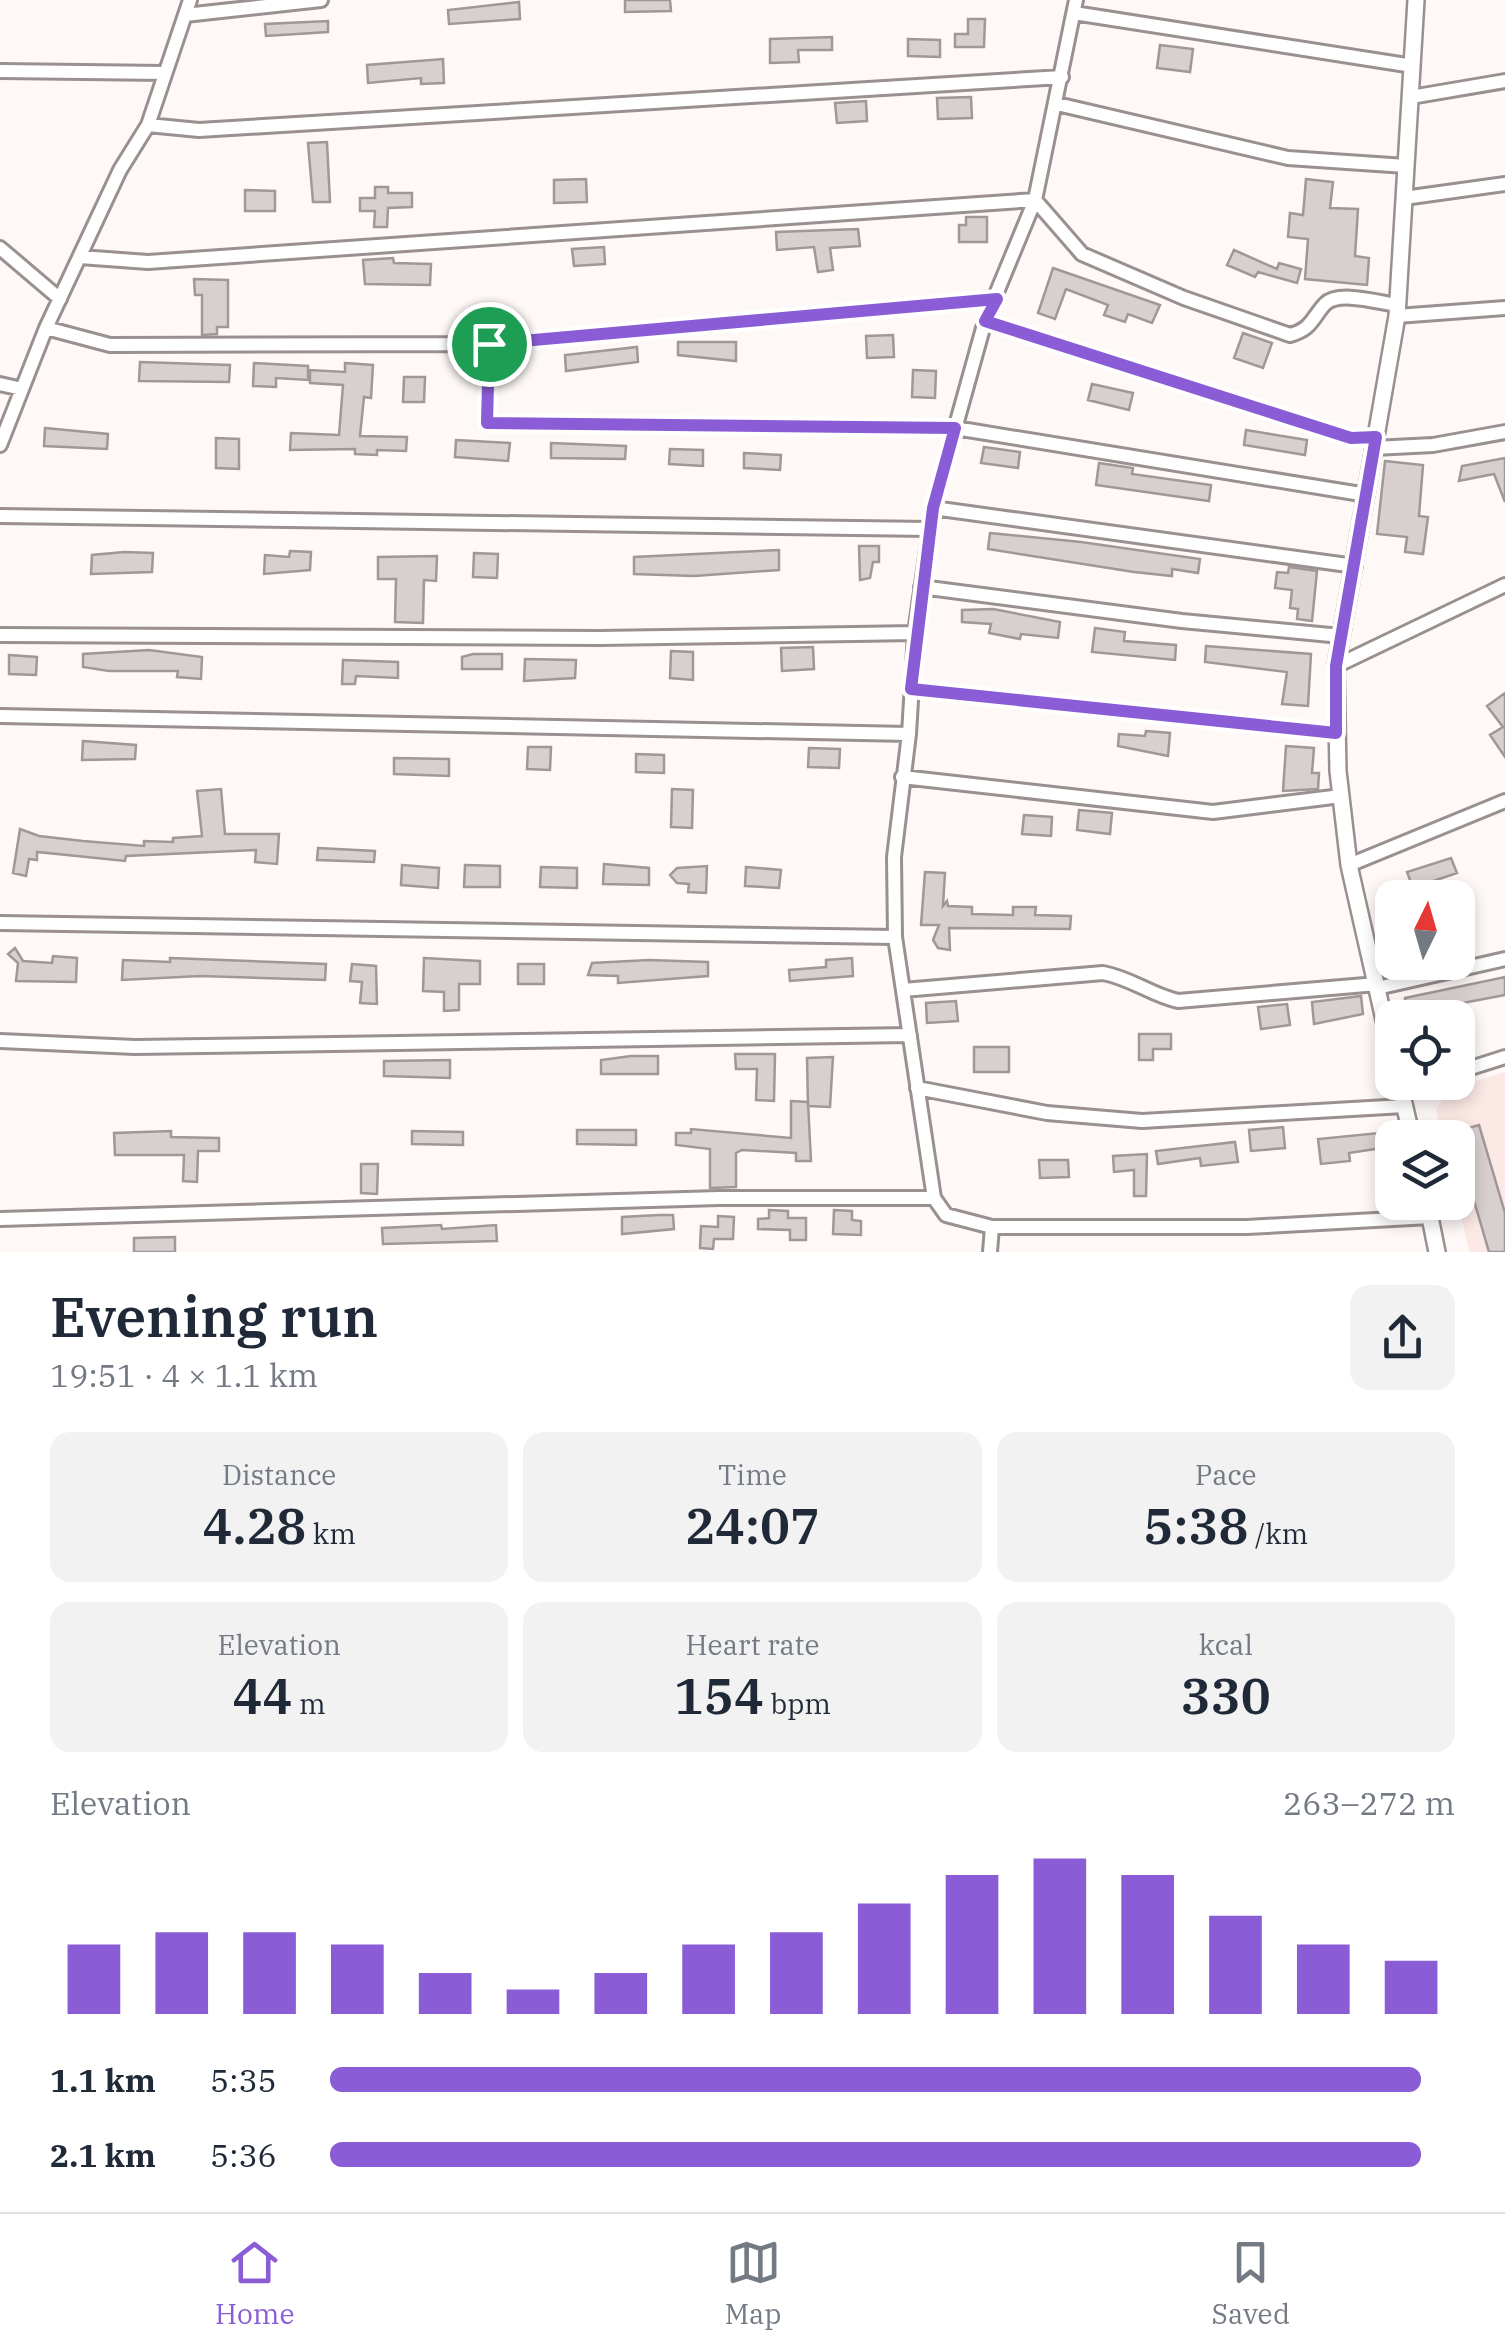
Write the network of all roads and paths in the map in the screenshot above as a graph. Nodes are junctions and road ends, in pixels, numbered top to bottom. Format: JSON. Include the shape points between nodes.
{"nodes":[{"id":1,"x":190,"y":0,"type":"edge"},
{"id":2,"x":321,"y":0,"type":"edge"},
{"id":3,"x":1416,"y":0,"type":"edge"},
{"id":4,"x":1075,"y":6,"type":"edge"},
{"id":5,"x":185,"y":15,"type":"junction"},
{"id":6,"x":1412,"y":66,"type":"junction"},
{"id":7,"x":0,"y":72,"type":"edge"},
{"id":8,"x":166,"y":73,"type":"junction"},
{"id":9,"x":1062,"y":77,"type":"junction"},
{"id":10,"x":1505,"y":82,"type":"edge"},
{"id":11,"x":1411,"y":97,"type":"junction"},
{"id":12,"x":1057,"y":104,"type":"junction"},
{"id":13,"x":148,"y":126,"type":"junction"},
{"id":14,"x":1406,"y":166,"type":"junction"},
{"id":15,"x":1505,"y":184,"type":"edge"},
{"id":16,"x":1404,"y":198,"type":"junction"},
{"id":17,"x":1035,"y":200,"type":"junction"},
{"id":18,"x":0,"y":248,"type":"edge"},
{"id":19,"x":80,"y":257,"type":"junction"},
{"id":20,"x":997,"y":299,"type":"junction"},
{"id":21,"x":60,"y":300,"type":"junction"},
{"id":22,"x":1505,"y":308,"type":"edge"},
{"id":23,"x":1398,"y":311,"type":"junction"},
{"id":24,"x":985,"y":321,"type":"junction"},
{"id":25,"x":46,"y":328,"type":"junction"},
{"id":26,"x":489,"y":344,"type":"junction"},
{"id":27,"x":0,"y":384,"type":"edge"},
{"id":28,"x":22,"y":388,"type":"junction"},
{"id":29,"x":955,"y":428,"type":"junction"},
{"id":30,"x":1505,"y":432,"type":"edge"},
{"id":31,"x":1375,"y":442,"type":"junction"},
{"id":32,"x":0,"y":445,"type":"edge"},
{"id":33,"x":1367,"y":495,"type":"junction"},
{"id":34,"x":933,"y":508,"type":"junction"},
{"id":35,"x":0,"y":516,"type":"edge"},
{"id":36,"x":930,"y":529,"type":"junction"},
{"id":37,"x":1355,"y":566,"type":"junction"},
{"id":38,"x":1505,"y":585,"type":"edge"},
{"id":39,"x":920,"y":587,"type":"junction"},
{"id":40,"x":915,"y":633,"type":"junction"},
{"id":41,"x":0,"y":635,"type":"edge"},
{"id":42,"x":1341,"y":636,"type":"junction"},
{"id":43,"x":1336,"y":666,"type":"junction"},
{"id":44,"x":911,"y":689,"type":"junction"},
{"id":45,"x":0,"y":716,"type":"edge"},
{"id":46,"x":1336,"y":733,"type":"junction"},
{"id":47,"x":909,"y":734,"type":"junction"},
{"id":48,"x":902,"y":776,"type":"junction"},
{"id":49,"x":1341,"y":796,"type":"junction"},
{"id":50,"x":1505,"y":800,"type":"edge"},
{"id":51,"x":1349,"y":865,"type":"junction"},
{"id":52,"x":0,"y":922,"type":"edge"},
{"id":53,"x":895,"y":937,"type":"junction"},
{"id":54,"x":1505,"y":959,"type":"edge"},
{"id":55,"x":1377,"y":986,"type":"junction"},
{"id":56,"x":903,"y":990,"type":"junction"},
{"id":57,"x":1380,"y":1000,"type":"edge"},
{"id":58,"x":910,"y":1035,"type":"junction"},
{"id":59,"x":0,"y":1041,"type":"edge"},
{"id":60,"x":1505,"y":1057,"type":"edge"},
{"id":61,"x":1475,"y":1067,"type":"edge"},
{"id":62,"x":917,"y":1088,"type":"junction"},
{"id":63,"x":1375,"y":1096,"type":"edge"},
{"id":64,"x":934,"y":1198,"type":"junction"},
{"id":65,"x":1375,"y":1215,"type":"edge"},
{"id":66,"x":0,"y":1218,"type":"edge"},
{"id":67,"x":1430,"y":1220,"type":"edge"},
{"id":68,"x":992,"y":1227,"type":"junction"},
{"id":69,"x":990,"y":1252,"type":"edge"},
{"id":70,"x":1438,"y":1252,"type":"edge"}],
"edges":[{"from":1,"to":5,"type":"street"},
{"from":2,"to":5,"type":"street"},
{"from":3,"to":6,"type":"street"},
{"from":4,"to":6,"type":"street"},
{"from":4,"to":9,"type":"street"},
{"from":5,"to":8,"type":"street"},
{"from":6,"to":11,"type":"street"},
{"from":7,"to":8,"type":"street"},
{"from":8,"to":13,"type":"street"},
{"from":9,"to":12,"type":"street"},
{"from":9,"to":13,"type":"street","via":[[233,128]]},
{"from":10,"to":11,"type":"street"},
{"from":11,"to":14,"type":"street"},
{"from":12,"to":14,"type":"street","via":[[1288,158]]},
{"from":12,"to":17,"type":"street"},
{"from":13,"to":19,"type":"street"},
{"from":14,"to":16,"type":"street"},
{"from":15,"to":16,"type":"street"},
{"from":16,"to":23,"type":"street"},
{"from":17,"to":19,"type":"street","via":[[148,262]]},
{"from":17,"to":20,"type":"street"},
{"from":17,"to":23,"type":"street","via":[[1082,254],[1290,335],[1305,331],[1336,298]]},
{"from":18,"to":21,"type":"street"},
{"from":19,"to":21,"type":"street"},
{"from":20,"to":24,"type":"street"},
{"from":20,"to":26,"type":"street"},
{"from":21,"to":25,"type":"street"},
{"from":22,"to":23,"type":"street"},
{"from":23,"to":31,"type":"street"},
{"from":24,"to":29,"type":"street"},
{"from":24,"to":31,"type":"street"},
{"from":25,"to":26,"type":"street","via":[[110,345]]},
{"from":25,"to":28,"type":"street"},
{"from":26,"to":29,"type":"street","via":[[487,423]]},
{"from":27,"to":28,"type":"street"},
{"from":28,"to":32,"type":"street"},
{"from":29,"to":33,"type":"street"},
{"from":29,"to":34,"type":"street"},
{"from":30,"to":31,"type":"street","via":[[1433,445]]},
{"from":31,"to":33,"type":"street"},
{"from":33,"to":37,"type":"street"},
{"from":34,"to":36,"type":"street"},
{"from":34,"to":37,"type":"street"},
{"from":35,"to":36,"type":"street"},
{"from":36,"to":39,"type":"street"},
{"from":37,"to":42,"type":"street"},
{"from":38,"to":43,"type":"street"},
{"from":39,"to":40,"type":"street"},
{"from":39,"to":42,"type":"street"},
{"from":40,"to":41,"type":"street"},
{"from":40,"to":44,"type":"street"},
{"from":42,"to":43,"type":"street"},
{"from":43,"to":46,"type":"street"},
{"from":44,"to":46,"type":"street"},
{"from":44,"to":47,"type":"street"},
{"from":45,"to":47,"type":"street"},
{"from":46,"to":49,"type":"street"},
{"from":47,"to":48,"type":"street"},
{"from":48,"to":49,"type":"street","via":[[1213,812]]},
{"from":48,"to":53,"type":"street"},
{"from":49,"to":51,"type":"street"},
{"from":50,"to":51,"type":"street"},
{"from":51,"to":55,"type":"street"},
{"from":52,"to":53,"type":"street"},
{"from":53,"to":56,"type":"street"},
{"from":54,"to":55,"type":"street"},
{"from":55,"to":56,"type":"street","via":[[1178,1002],[1103,973]]},
{"from":55,"to":57,"type":"street"},
{"from":56,"to":58,"type":"street"},
{"from":58,"to":59,"type":"street","via":[[135,1047]]},
{"from":58,"to":62,"type":"street"},
{"from":60,"to":61,"type":"street"},
{"from":62,"to":63,"type":"street","via":[[1047,1114],[1142,1121]]},
{"from":62,"to":64,"type":"street"},
{"from":64,"to":66,"type":"street"},
{"from":64,"to":68,"type":"street","via":[[946,1215]]},
{"from":65,"to":68,"type":"street","via":[[1248,1227]]},
{"from":67,"to":70,"type":"street"},
{"from":68,"to":69,"type":"street"}]}
